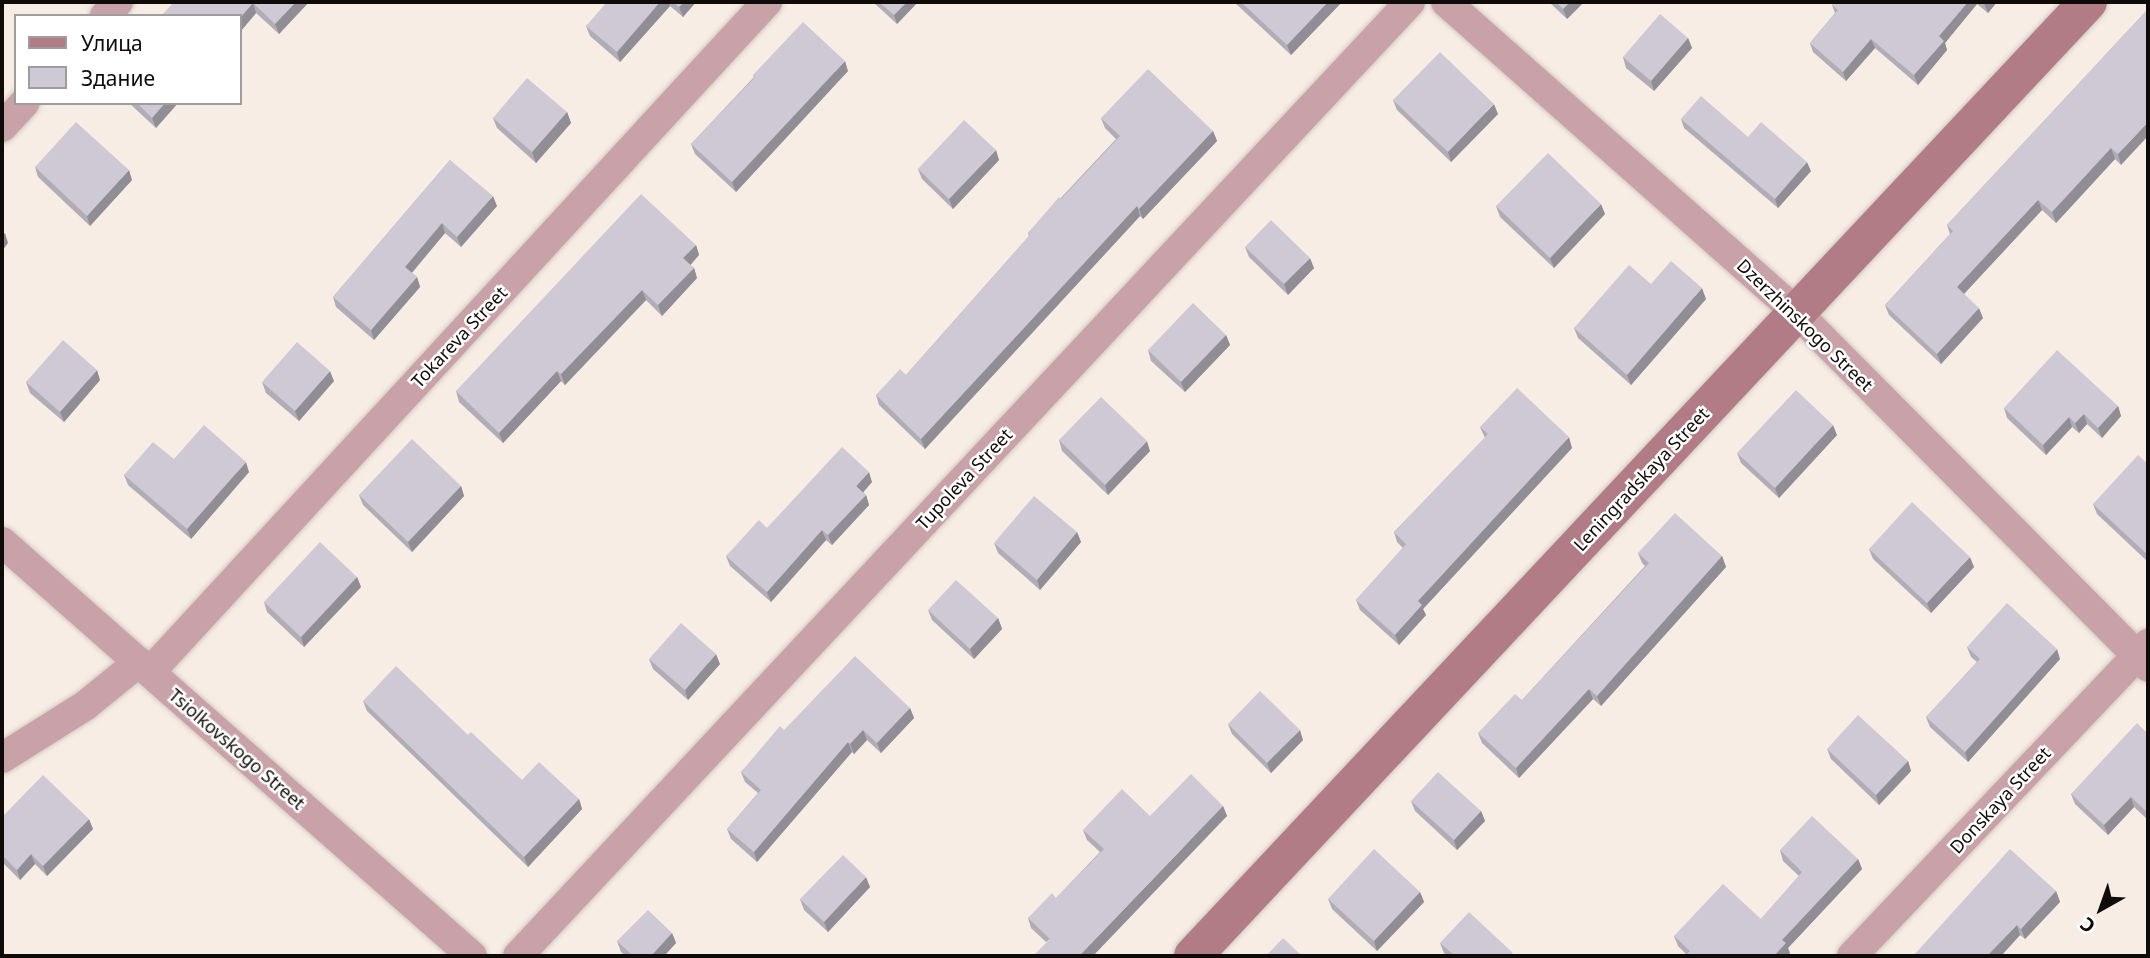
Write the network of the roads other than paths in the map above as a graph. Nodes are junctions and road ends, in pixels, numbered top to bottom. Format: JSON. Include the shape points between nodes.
{"nodes":[{"id":1,"x":767,"y":2,"type":"edge"},
{"id":2,"x":1410,"y":2,"type":"edge"},
{"id":3,"x":1446,"y":2,"type":"edge"},
{"id":4,"x":2088,"y":2,"type":"edge"},
{"id":5,"x":22,"y":105,"type":"edge"},
{"id":6,"x":2,"y":127,"type":"edge"},
{"id":7,"x":1797,"y":313,"type":"junction"},
{"id":8,"x":2,"y":542,"type":"edge"},
{"id":9,"x":2145,"y":655,"type":"edge"},
{"id":10,"x":144,"y":667,"type":"junction"},
{"id":11,"x":2,"y":758,"type":"edge"},
{"id":12,"x":472,"y":956,"type":"edge"},
{"id":13,"x":518,"y":956,"type":"edge"},
{"id":14,"x":1193,"y":956,"type":"edge"},
{"id":15,"x":1852,"y":956,"type":"edge"}],
"edges":[{"from":1,"to":10,"type":"street","name":"Tokareva Street"},
{"from":2,"to":13,"type":"street","name":"Tupoleva Street"},
{"from":3,"to":7,"type":"street","name":"Dzerzhinskogo Street"},
{"from":4,"to":7,"type":"street","name":"Leningradskaya Street"},
{"from":5,"to":6,"type":"street"},
{"from":7,"to":9,"type":"street","name":"Dzerzhinskogo Street"},
{"from":7,"to":14,"type":"street","name":"Leningradskaya Street"},
{"from":8,"to":10,"type":"street","name":"Tsiolkovskogo Street"},
{"from":9,"to":15,"type":"street","name":"Donskaya Street"},
{"from":10,"to":11,"type":"street","name":"Tokareva Street"},
{"from":10,"to":12,"type":"street","name":"Tsiolkovskogo Street"}]}
